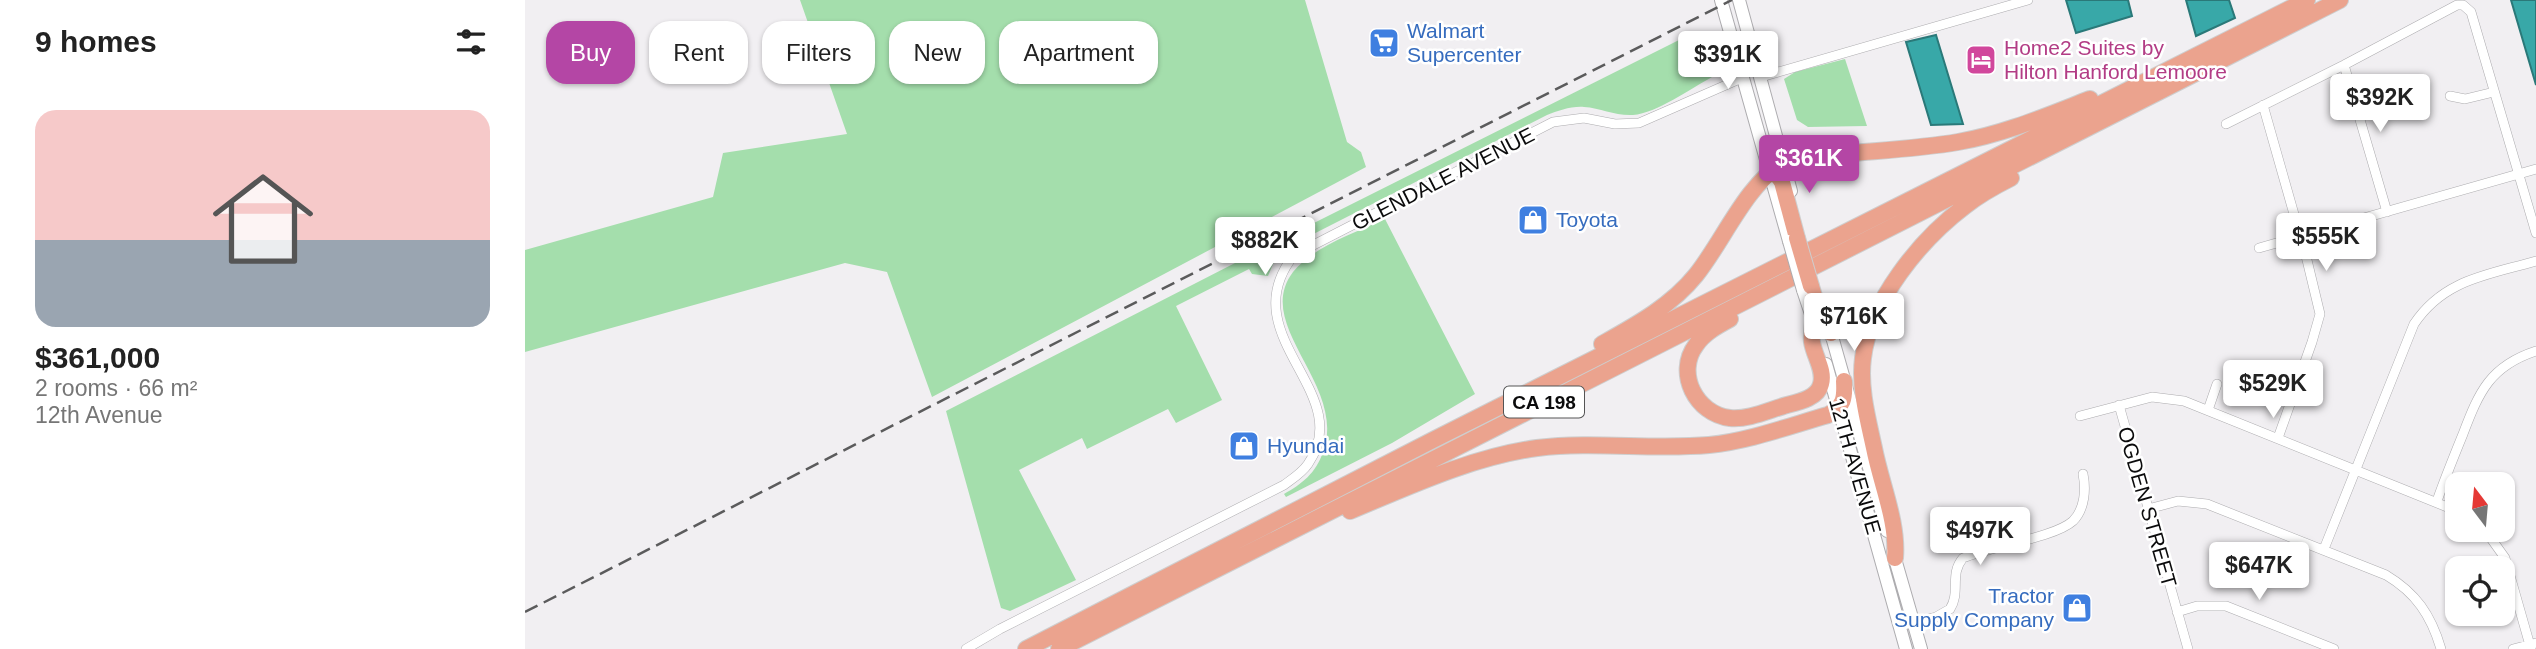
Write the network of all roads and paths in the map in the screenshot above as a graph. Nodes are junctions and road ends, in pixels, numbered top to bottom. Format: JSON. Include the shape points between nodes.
{"nodes":[{"id":1,"x":1721,"y":0,"type":"edge"},
{"id":2,"x":1739,"y":0,"type":"edge"},
{"id":3,"x":2028,"y":0,"type":"edge"},
{"id":4,"x":2307,"y":0,"type":"edge"},
{"id":5,"x":2340,"y":0,"type":"edge"},
{"id":6,"x":1728,"y":26,"type":"junction"},
{"id":7,"x":2344,"y":65,"type":"junction"},
{"id":8,"x":2164,"y":71,"type":"junction"},
{"id":9,"x":1761,"y":77,"type":"junction"},
{"id":10,"x":1742,"y":78,"type":"junction"},
{"id":11,"x":2494,"y":92,"type":"junction"},
{"id":12,"x":2449,"y":96,"type":"dead end"},
{"id":13,"x":2144,"y":99,"type":"junction"},
{"id":14,"x":2263,"y":105,"type":"junction"},
{"id":15,"x":2226,"y":124,"type":"dead end"},
{"id":16,"x":1784,"y":162,"type":"junction"},
{"id":17,"x":2536,"y":169,"type":"edge"},
{"id":18,"x":1770,"y":173,"type":"junction"},
{"id":19,"x":2519,"y":174,"type":"junction"},
{"id":20,"x":2387,"y":212,"type":"junction"},
{"id":21,"x":2536,"y":233,"type":"edge"},
{"id":22,"x":2301,"y":236,"type":"junction"},
{"id":23,"x":1797,"y":238,"type":"junction"},
{"id":24,"x":2259,"y":248,"type":"dead end"},
{"id":25,"x":2536,"y":261,"type":"edge"},
{"id":26,"x":1822,"y":262,"type":"junction"},
{"id":27,"x":1811,"y":287,"type":"junction"},
{"id":28,"x":1813,"y":321,"type":"junction"},
{"id":29,"x":1831,"y":333,"type":"joint"},
{"id":30,"x":2536,"y":351,"type":"edge"},
{"id":31,"x":1845,"y":381,"type":"junction"},
{"id":32,"x":2217,"y":384,"type":"dead end"},
{"id":33,"x":2119,"y":405,"type":"junction"},
{"id":34,"x":1839,"y":409,"type":"junction"},
{"id":35,"x":2208,"y":410,"type":"junction"},
{"id":36,"x":2080,"y":416,"type":"dead end"},
{"id":37,"x":2278,"y":438,"type":"junction"},
{"id":38,"x":1433,"y":440,"type":"junction"},
{"id":39,"x":2355,"y":471,"type":"junction"},
{"id":40,"x":2083,"y":474,"type":"dead end"},
{"id":41,"x":2437,"y":501,"type":"junction"},
{"id":42,"x":2445,"y":505,"type":"edge"},
{"id":43,"x":2148,"y":509,"type":"junction"},
{"id":44,"x":2494,"y":542,"type":"edge"},
{"id":45,"x":1266,"y":543,"type":"junction"},
{"id":46,"x":2324,"y":550,"type":"junction"},
{"id":47,"x":1895,"y":558,"type":"junction"},
{"id":48,"x":2177,"y":612,"type":"junction"},
{"id":49,"x":1914,"y":623,"type":"junction"},
{"id":50,"x":1900,"y":626,"type":"junction"},
{"id":51,"x":2532,"y":645,"type":"edge"},
{"id":52,"x":966,"y":649,"type":"edge"},
{"id":53,"x":1026,"y":649,"type":"edge"},
{"id":54,"x":1059,"y":649,"type":"edge"},
{"id":55,"x":1906,"y":649,"type":"edge"},
{"id":56,"x":1921,"y":649,"type":"edge"},
{"id":57,"x":2188,"y":649,"type":"edge"},
{"id":58,"x":2334,"y":649,"type":"edge"},
{"id":59,"x":2441,"y":649,"type":"edge"},
{"id":60,"x":2513,"y":649,"type":"edge"}],
"edges":[{"from":1,"to":6,"type":"main road"},
{"from":2,"to":9,"type":"main road"},
{"from":3,"to":9,"type":"street"},
{"from":4,"to":8,"type":"highway","number":"CA 198"},
{"from":5,"to":13,"type":"highway","number":"CA 198"},
{"from":6,"to":9,"type":"main road","via":[[1737,29],[1750,69]]},
{"from":6,"to":10,"type":"main road"},
{"from":7,"to":11,"type":"street","via":[[2463,5],[2471,12]]},
{"from":7,"to":14,"type":"street"},
{"from":7,"to":20,"type":"street"},
{"from":8,"to":16,"type":"highway","via":[[1994,134]]},
{"from":8,"to":38,"type":"highway","number":"CA 198"},
{"from":9,"to":16,"type":"main road"},
{"from":10,"to":18,"type":"main road"},
{"from":10,"to":52,"type":"street","name":"GLENDALE AVENUE","via":[[1639,123],[1584,118],[1553,122],[1294,255],[1274,301],[1282,336],[1318,412],[1318,440],[1308,465],[1284,485]]},
{"from":11,"to":12,"type":"street","via":[[2465,99]]},
{"from":11,"to":19,"type":"street"},
{"from":13,"to":26,"type":"highway","number":"CA 198"},
{"from":13,"to":47,"type":"highway","via":[[1965,206],[1928,240],[1879,305],[1868,332],[1862,374],[1873,445],[1897,539]]},
{"from":14,"to":15,"type":"street"},
{"from":14,"to":22,"type":"street"},
{"from":16,"to":18,"type":"highway"},
{"from":16,"to":23,"type":"main road"},
{"from":17,"to":19,"type":"street"},
{"from":18,"to":23,"type":"highway","via":[[1782,182]]},
{"from":18,"to":38,"type":"highway","via":[[1695,276],[1663,307]]},
{"from":19,"to":20,"type":"street"},
{"from":19,"to":21,"type":"street"},
{"from":20,"to":22,"type":"street"},
{"from":22,"to":24,"type":"street"},
{"from":22,"to":37,"type":"street","via":[[2320,314]]},
{"from":23,"to":27,"type":"highway","bridge":true},
{"from":25,"to":39,"type":"street","via":[[2464,281],[2423,309]]},
{"from":26,"to":28,"type":"highway","via":[[1702,338],[1688,365],[1696,397],[1712,412],[1736,418],[1809,398],[1822,383],[1812,342]]},
{"from":26,"to":45,"type":"highway","number":"CA 198"},
{"from":27,"to":28,"type":"main road","name":"12TH AVENUE"},
{"from":27,"to":29,"type":"highway"},
{"from":28,"to":34,"type":"main road","name":"12TH AVENUE"},
{"from":29,"to":31,"type":"main road","name":"12TH AVENUE"},
{"from":30,"to":41,"type":"street","via":[[2506,365],[2482,388]]},
{"from":31,"to":34,"type":"highway"},
{"from":31,"to":47,"type":"main road","name":"12TH AVENUE"},
{"from":32,"to":35,"type":"street"},
{"from":33,"to":35,"type":"street","via":[[2153,397]]},
{"from":33,"to":36,"type":"street"},
{"from":33,"to":43,"type":"street","name":"OGDEN STREET"},
{"from":34,"to":45,"type":"highway","via":[[1717,444],[1587,444],[1489,458]]},
{"from":34,"to":50,"type":"main road","name":"12TH AVENUE"},
{"from":35,"to":37,"type":"street"},
{"from":37,"to":39,"type":"street"},
{"from":38,"to":53,"type":"highway","number":"CA 198"},
{"from":39,"to":41,"type":"street"},
{"from":39,"to":46,"type":"street"},
{"from":40,"to":49,"type":"street","via":[[2083,502],[2073,521],[1963,558],[1954,575],[1956,593],[1950,609]]},
{"from":41,"to":42,"type":"street"},
{"from":43,"to":46,"type":"street","via":[[2178,501],[2207,504]]},
{"from":43,"to":48,"type":"street","name":"OGDEN STREET"},
{"from":44,"to":51,"type":"street","via":[[2505,558]]},
{"from":45,"to":54,"type":"highway","number":"CA 198"},
{"from":46,"to":59,"type":"street","via":[[2386,575],[2409,590],[2430,616]]},
{"from":47,"to":49,"type":"main road","name":"12TH AVENUE"},
{"from":48,"to":57,"type":"street","name":"OGDEN STREET"},
{"from":48,"to":58,"type":"street","via":[[2197,606],[2226,606]]},
{"from":49,"to":50,"type":"street"},
{"from":49,"to":56,"type":"main road","name":"12TH AVENUE"},
{"from":50,"to":55,"type":"main road","name":"12TH AVENUE"},
{"from":51,"to":60,"type":"street"}]}
